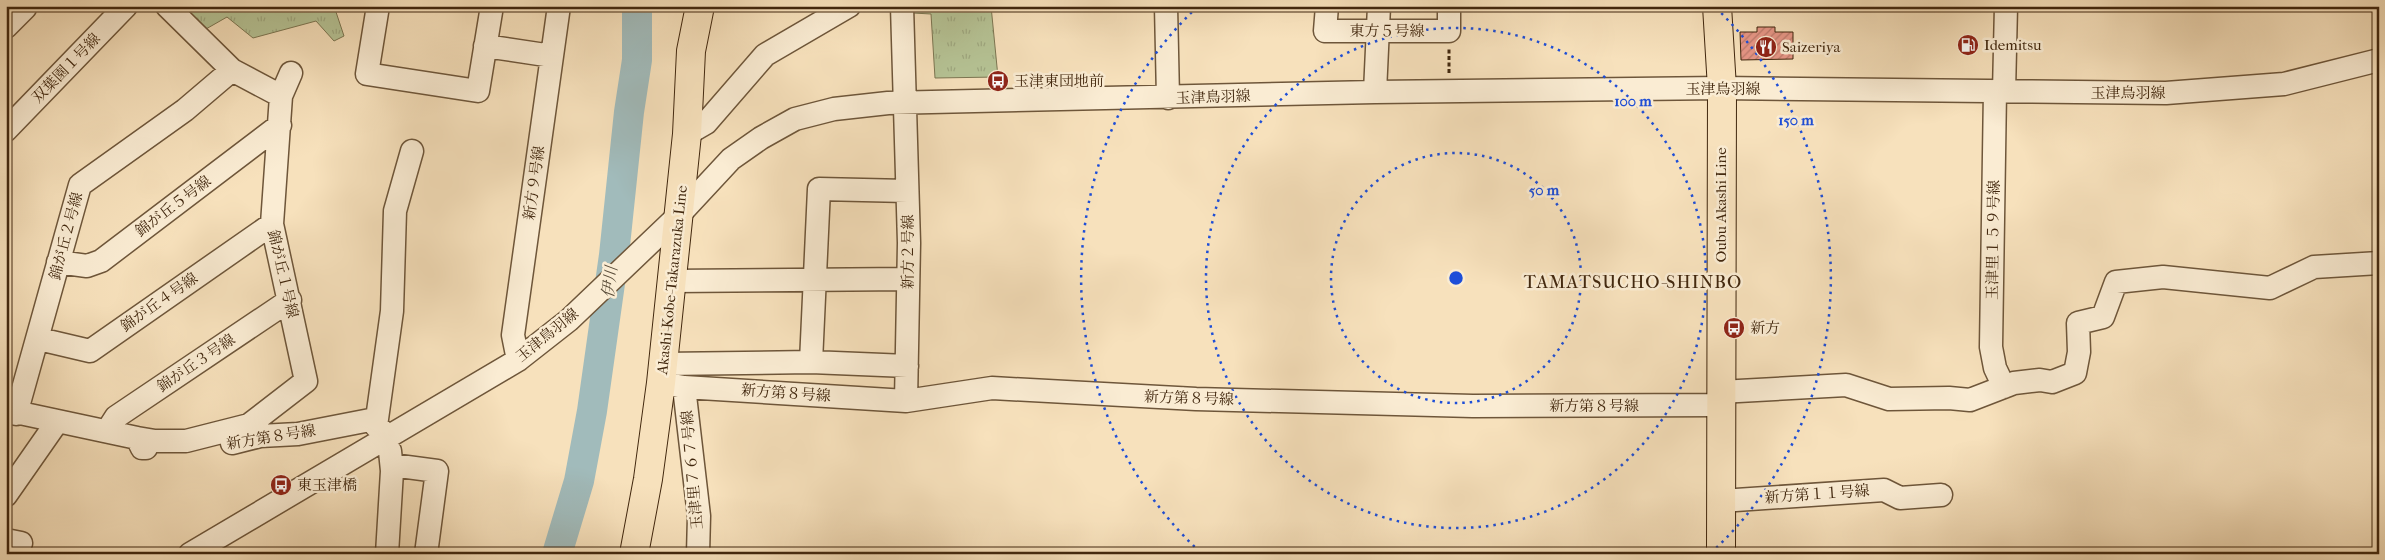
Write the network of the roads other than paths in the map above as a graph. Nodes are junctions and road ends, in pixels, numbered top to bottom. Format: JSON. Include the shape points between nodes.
{"nodes":[{"id":1,"x":126,"y":6,"type":"edge"},
{"id":2,"x":167,"y":6,"type":"edge"},
{"id":3,"x":378,"y":6,"type":"edge"},
{"id":4,"x":492,"y":6,"type":"edge"},
{"id":5,"x":559,"y":6,"type":"edge"},
{"id":6,"x":700,"y":6,"type":"edge"},
{"id":7,"x":849,"y":6,"type":"edge"},
{"id":8,"x":902,"y":6,"type":"edge"},
{"id":9,"x":1166,"y":6,"type":"edge"},
{"id":10,"x":1327,"y":6,"type":"edge"},
{"id":11,"x":1379,"y":6,"type":"edge"},
{"id":12,"x":1450,"y":6,"type":"edge"},
{"id":13,"x":1717,"y":6,"type":"edge"},
{"id":14,"x":2006,"y":6,"type":"edge"},
{"id":15,"x":23,"y":7,"type":"edge"},
{"id":16,"x":6,"y":27,"type":"edge"},
{"id":17,"x":1378,"y":32,"type":"junction"},
{"id":18,"x":484,"y":46,"type":"junction"},
{"id":19,"x":552,"y":56,"type":"junction"},
{"id":20,"x":2379,"y":60,"type":"edge"},
{"id":21,"x":232,"y":70,"type":"junction"},
{"id":22,"x":291,"y":73,"type":"dead end"},
{"id":23,"x":1722,"y":88,"type":"junction"},
{"id":24,"x":2000,"y":91,"type":"junction"},
{"id":25,"x":1375,"y":92,"type":"junction"},
{"id":26,"x":281,"y":96,"type":"junction"},
{"id":27,"x":1168,"y":98,"type":"junction"},
{"id":28,"x":905,"y":102,"type":"junction"},
{"id":29,"x":280,"y":125,"type":"junction"},
{"id":30,"x":6,"y":130,"type":"edge"},
{"id":31,"x":687,"y":134,"type":"junction"},
{"id":32,"x":412,"y":151,"type":"dead end"},
{"id":33,"x":907,"y":191,"type":"junction"},
{"id":34,"x":678,"y":216,"type":"junction"},
{"id":35,"x":272,"y":224,"type":"junction"},
{"id":36,"x":58,"y":262,"type":"junction"},
{"id":37,"x":2379,"y":263,"type":"edge"},
{"id":38,"x":814,"y":279,"type":"junction"},
{"id":39,"x":908,"y":279,"type":"junction"},
{"id":40,"x":672,"y":281,"type":"junction"},
{"id":41,"x":290,"y":300,"type":"junction"},
{"id":42,"x":38,"y":339,"type":"junction"},
{"id":43,"x":518,"y":360,"type":"junction"},
{"id":44,"x":811,"y":362,"type":"junction"},
{"id":45,"x":907,"y":366,"type":"junction"},
{"id":46,"x":669,"y":378,"type":"junction"},
{"id":47,"x":2004,"y":387,"type":"junction"},
{"id":48,"x":1720,"y":399,"type":"junction"},
{"id":49,"x":906,"y":401,"type":"junction"},
{"id":50,"x":11,"y":412,"type":"edge"},
{"id":51,"x":57,"y":422,"type":"junction"},
{"id":52,"x":383,"y":431,"type":"junction"},
{"id":53,"x":107,"y":432,"type":"junction"},
{"id":54,"x":137,"y":438,"type":"junction"},
{"id":55,"x":392,"y":466,"type":"junction"},
{"id":56,"x":6,"y":495,"type":"edge"},
{"id":57,"x":1941,"y":495,"type":"dead end"},
{"id":58,"x":1721,"y":501,"type":"junction"},
{"id":59,"x":200,"y":551,"type":"edge"},
{"id":60,"x":387,"y":554,"type":"edge"},
{"id":61,"x":426,"y":554,"type":"edge"},
{"id":62,"x":634,"y":554,"type":"edge"},
{"id":63,"x":698,"y":554,"type":"edge"},
{"id":64,"x":1721,"y":554,"type":"edge"}],
"edges":[{"from":1,"to":30,"type":"street","name":"双葉園１号線"},
{"from":2,"to":21,"type":"street"},
{"from":3,"to":18,"type":"street","via":[[367,74],[478,91]]},
{"from":4,"to":18,"type":"street"},
{"from":5,"to":19,"type":"street","name":"新方９号線"},
{"from":6,"to":31,"type":"main road","name":"Akashi-Kobe-Takarazuka Line","via":[[691,51]]},
{"from":7,"to":31,"type":"street","via":[[766,55],[706,123]]},
{"from":8,"to":28,"type":"street","name":"新方２号線"},
{"from":9,"to":27,"type":"street"},
{"from":10,"to":17,"type":"street","name":"東方５号線","via":[[1326,31]]},
{"from":11,"to":17,"type":"street"},
{"from":12,"to":17,"type":"street","name":"東方５号線","via":[[1449,31]]},
{"from":13,"to":23,"type":"main road","name":"Oubu Akashi Line"},
{"from":14,"to":24,"type":"street","name":"玉津里１５９号線"},
{"from":15,"to":16,"type":"street"},
{"from":17,"to":25,"type":"street"},
{"from":18,"to":19,"type":"street"},
{"from":19,"to":43,"type":"street","name":"新方９号線","via":[[513,335]]},
{"from":20,"to":24,"type":"street","name":"玉津鳥羽線","via":[[2284,84],[2166,93]]},
{"from":21,"to":26,"type":"street"},
{"from":21,"to":36,"type":"street","name":"錦が丘２号線","via":[[185,110],[80,185]]},
{"from":22,"to":26,"type":"street"},
{"from":23,"to":24,"type":"street","name":"玉津鳥羽線"},
{"from":23,"to":25,"type":"street","name":"玉津鳥羽線"},
{"from":23,"to":48,"type":"main road","name":"Oubu Akashi Line"},
{"from":24,"to":47,"type":"street","name":"玉津里１５９号線","via":[[1991,347],[1995,368]]},
{"from":25,"to":27,"type":"street","name":"玉津鳥羽線"},
{"from":26,"to":29,"type":"street","name":"錦が丘１号線"},
{"from":27,"to":28,"type":"street","name":"玉津鳥羽線"},
{"from":28,"to":33,"type":"street","name":"新方２号線"},
{"from":28,"to":34,"type":"street","name":"玉津鳥羽線","via":[[834,108],[795,119],[731,159]]},
{"from":29,"to":35,"type":"street","name":"錦が丘１号線"},
{"from":29,"to":36,"type":"street","name":"錦が丘５号線","via":[[101,261],[88,266]]},
{"from":31,"to":34,"type":"main road","name":"Akashi-Kobe-Takarazuka Line"},
{"from":32,"to":52,"type":"street","via":[[395,211]]},
{"from":33,"to":38,"type":"street","via":[[819,189]]},
{"from":33,"to":39,"type":"street","name":"新方２号線"},
{"from":34,"to":40,"type":"main road","name":"Akashi-Kobe-Takarazuka Line"},
{"from":34,"to":43,"type":"street","name":"玉津鳥羽線","via":[[569,320]]},
{"from":35,"to":41,"type":"street","name":"錦が丘１号線"},
{"from":35,"to":42,"type":"street","name":"錦が丘４号線","via":[[90,350]]},
{"from":36,"to":42,"type":"street","name":"錦が丘２号線"},
{"from":37,"to":47,"type":"street","name":"新方第８号線","via":[[2314,267],[2270,288],[2163,277],[2116,282],[2104,317],[2078,323],[2076,373],[2052,382],[2040,380]]},
{"from":38,"to":39,"type":"street"},
{"from":38,"to":40,"type":"street"},
{"from":38,"to":44,"type":"street"},
{"from":39,"to":45,"type":"street","name":"新方２号線"},
{"from":40,"to":46,"type":"main road","name":"Akashi-Kobe-Takarazuka Line"},
{"from":41,"to":53,"type":"street","name":"錦が丘３号線","via":[[116,417]]},
{"from":41,"to":54,"type":"street","name":"錦が丘１号線","via":[[306,381],[249,425],[186,441]]},
{"from":42,"to":50,"type":"street","name":"錦が丘２号線"},
{"from":43,"to":52,"type":"street","name":"玉津鳥羽線"},
{"from":44,"to":45,"type":"street"},
{"from":44,"to":46,"type":"street"},
{"from":45,"to":49,"type":"street","name":"新方２号線"},
{"from":46,"to":49,"type":"street","name":"新方第８号線"},
{"from":46,"to":62,"type":"main road","name":"Akashi-Kobe-Takarazuka Line"},
{"from":46,"to":63,"type":"street","name":"玉津里７６７号線","via":[[698,516]]},
{"from":47,"to":48,"type":"street","name":"新方第８号線","via":[[1970,400],[1889,399],[1846,385]]},
{"from":48,"to":49,"type":"street","name":"新方第８号線","via":[[1473,406],[1196,399],[992,388]]},
{"from":48,"to":58,"type":"main road","name":"Oubu Akashi Line"},
{"from":50,"to":51,"type":"street","name":"新方第８号線"},
{"from":51,"to":53,"type":"street","name":"新方第８号線"},
{"from":51,"to":56,"type":"street"},
{"from":52,"to":54,"type":"street","name":"新方第８号線","via":[[370,420],[298,434],[260,436],[188,453],[142,448]]},
{"from":52,"to":55,"type":"street"},
{"from":52,"to":59,"type":"street","name":"玉津鳥羽線"},
{"from":53,"to":54,"type":"street","name":"新方第８号線"},
{"from":55,"to":60,"type":"street"},
{"from":55,"to":61,"type":"street","via":[[437,471]]},
{"from":57,"to":58,"type":"street","name":"新方第１１号線","via":[[1900,498],[1884,490]]},
{"from":58,"to":64,"type":"main road","name":"Oubu Akashi Line"}]}
